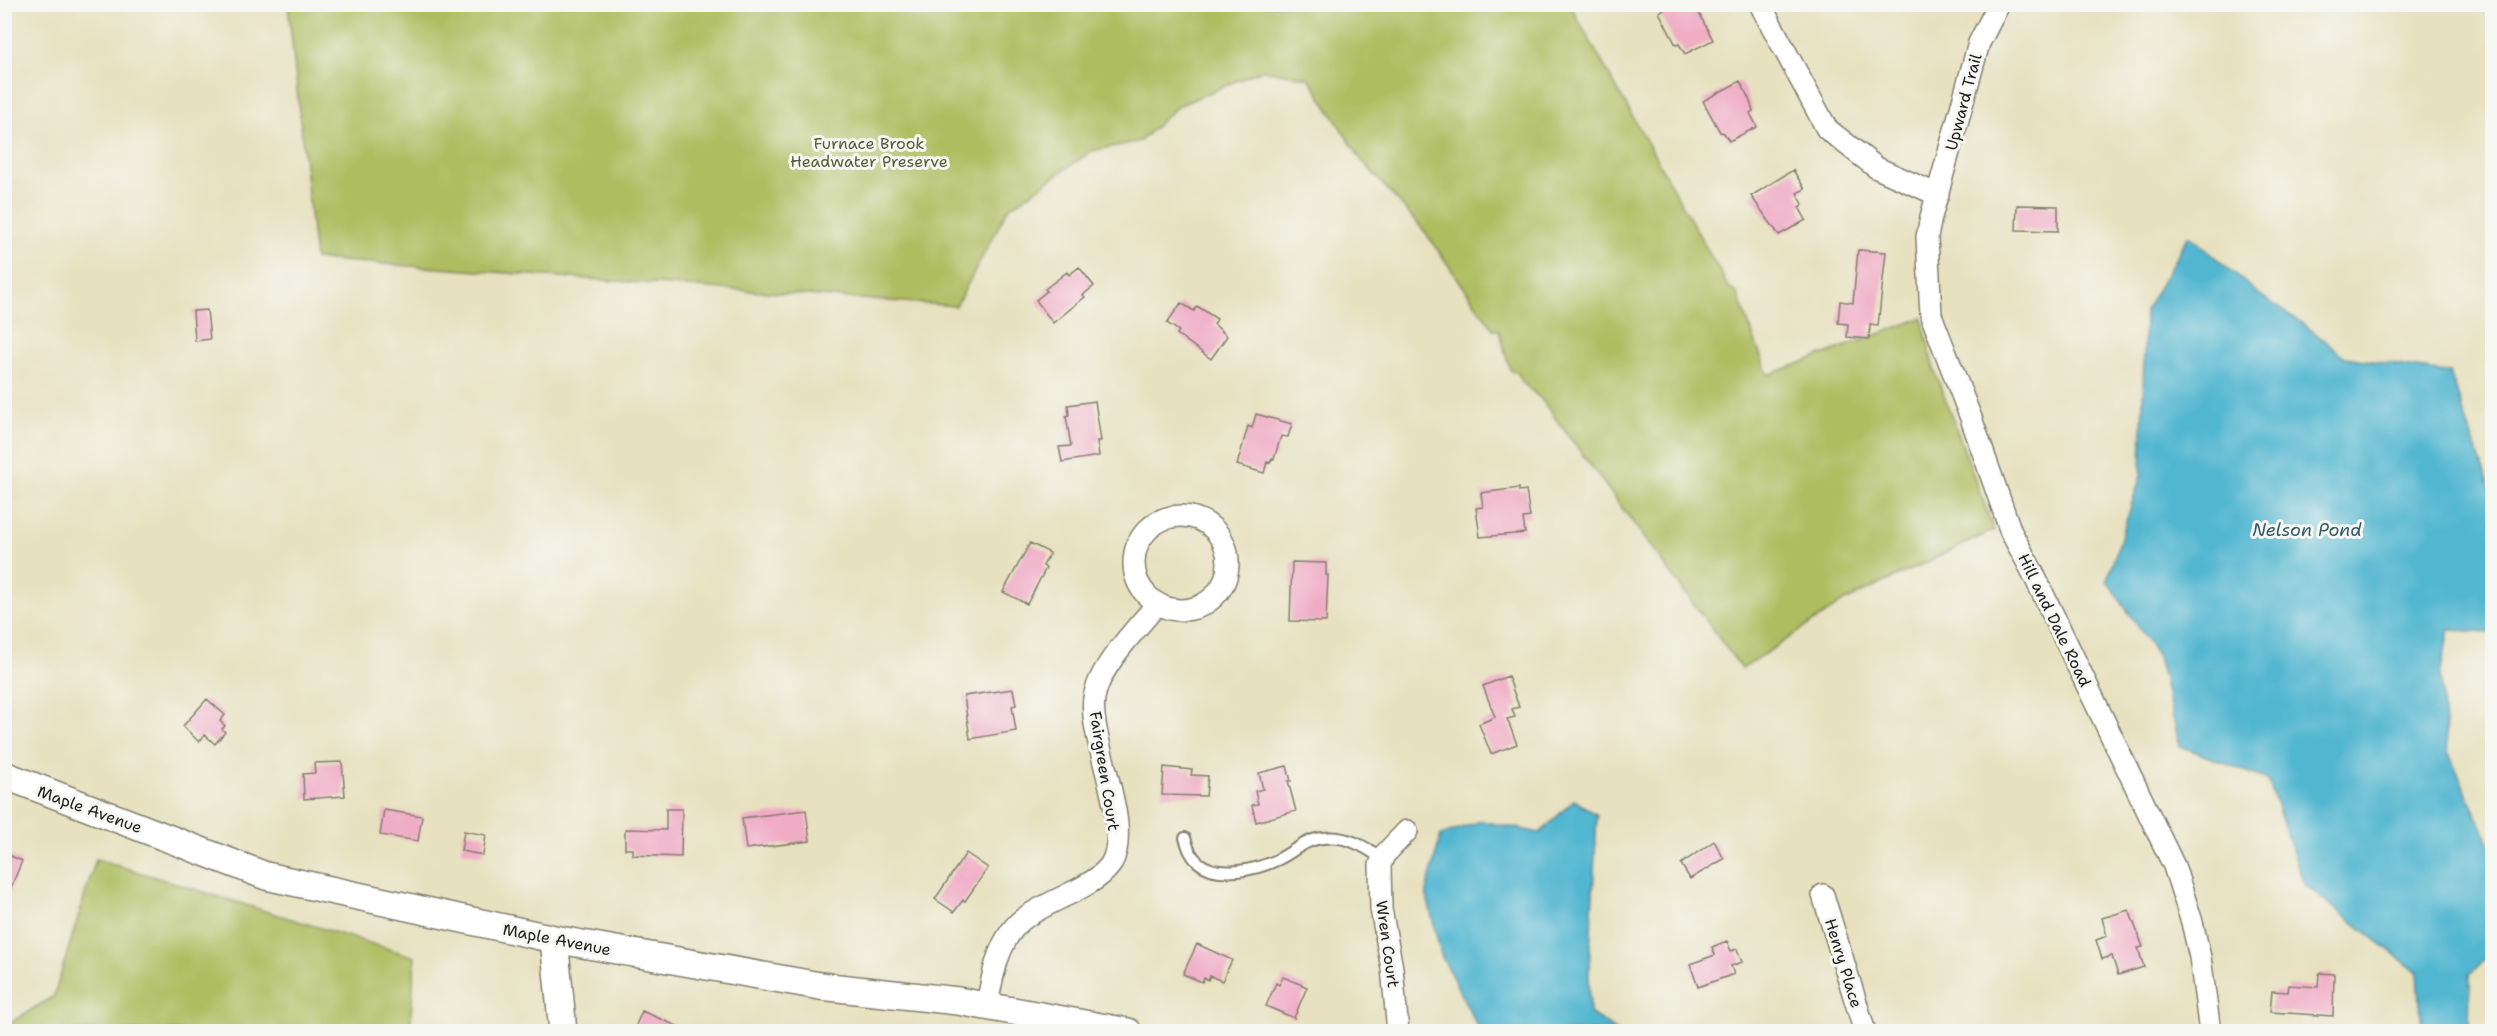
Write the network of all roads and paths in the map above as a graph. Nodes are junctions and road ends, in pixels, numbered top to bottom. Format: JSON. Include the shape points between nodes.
{"nodes":[{"id":1,"x":1760,"y":4,"type":"edge"},
{"id":2,"x":1999,"y":4,"type":"edge"},
{"id":3,"x":1936,"y":199,"type":"junction"},
{"id":4,"x":1157,"y":604,"type":"junction"},
{"id":5,"x":4,"y":775,"type":"edge"},
{"id":6,"x":1407,"y":831,"type":"dead end"},
{"id":7,"x":1185,"y":837,"type":"dead end"},
{"id":8,"x":1383,"y":859,"type":"junction"},
{"id":9,"x":1823,"y":895,"type":"dead end"},
{"id":10,"x":554,"y":939,"type":"junction"},
{"id":11,"x":987,"y":1006,"type":"junction"},
{"id":12,"x":563,"y":1032,"type":"edge"},
{"id":13,"x":1128,"y":1032,"type":"edge"},
{"id":14,"x":1398,"y":1032,"type":"edge"},
{"id":15,"x":1865,"y":1032,"type":"edge"},
{"id":16,"x":2210,"y":1032,"type":"edge"}],
"edges":[{"from":1,"to":3,"type":"street","via":[[1827,129],[1877,168]]},
{"from":2,"to":3,"type":"street","name":"Upward Trail","via":[[1979,42]]},
{"from":3,"to":16,"type":"street","name":"Hill and Dale Road","via":[[1927,237],[1931,315],[2011,532],[2174,866],[2200,957]]},
{"from":4,"to":4,"type":"street","via":[[1172,610],[1195,608],[1215,597],[1228,569],[1222,539],[1211,527],[1190,517],[1166,519],[1147,531],[1139,543],[1135,570],[1138,583]]},
{"from":4,"to":11,"type":"street","name":"Fairgreen Court","via":[[1108,666],[1094,698],[1116,826],[1111,864],[1084,886],[1024,918],[1001,950]]},
{"from":5,"to":10,"type":"street","name":"Maple Avenue","via":[[266,876]]},
{"from":6,"to":8,"type":"street"},
{"from":7,"to":8,"type":"lane","via":[[1196,861],[1224,871],[1260,867],[1322,837],[1361,844]]},
{"from":8,"to":14,"type":"street","name":"Wren Court","via":[[1381,909]]},
{"from":9,"to":15,"type":"street","name":"Henry Place"},
{"from":10,"to":11,"type":"street","name":"Maple Avenue","via":[[820,986]]},
{"from":10,"to":12,"type":"street"},
{"from":11,"to":13,"type":"street","name":"Maple Avenue"}]}
